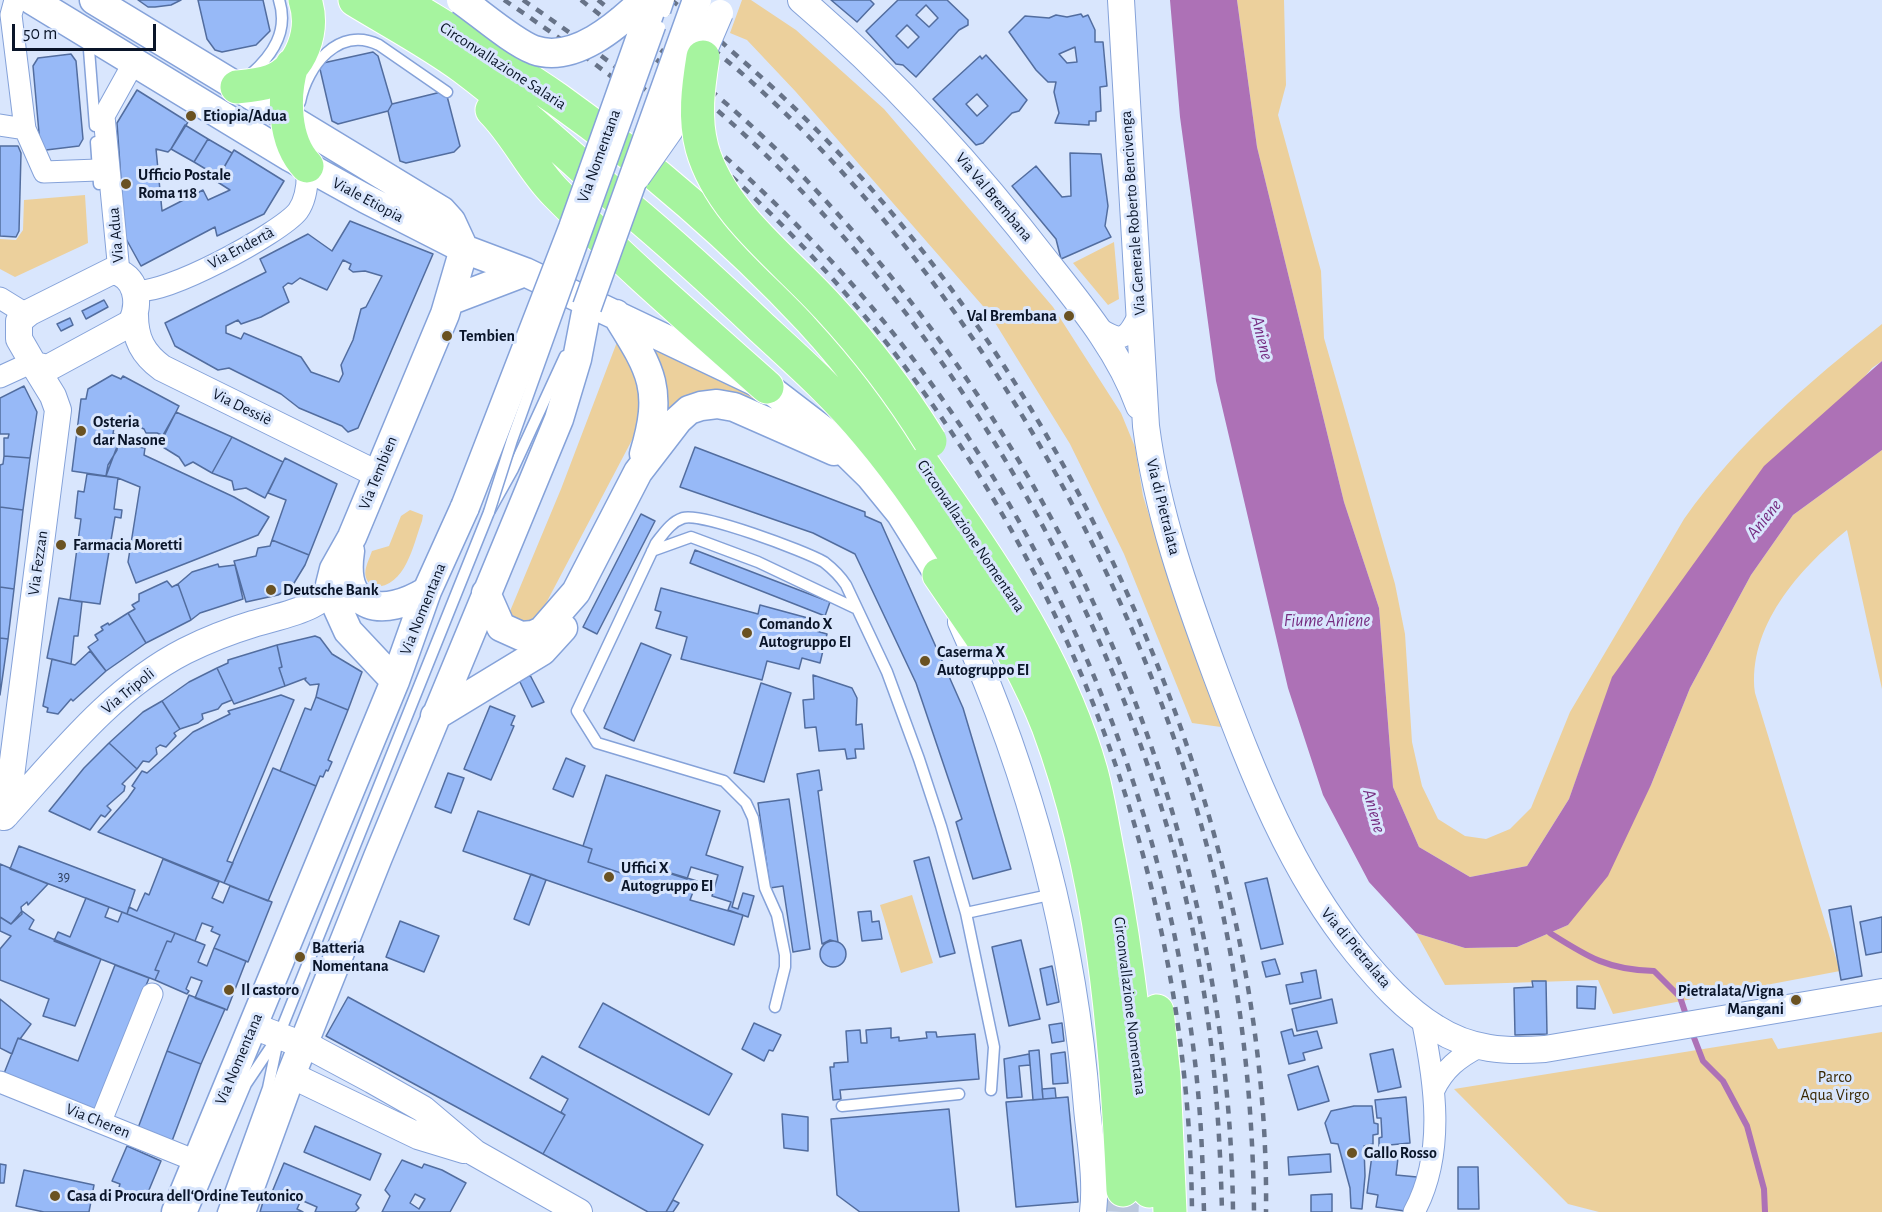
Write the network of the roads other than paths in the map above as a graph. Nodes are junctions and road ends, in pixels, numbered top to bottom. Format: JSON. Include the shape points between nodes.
{"nodes":[{"id":1,"x":15,"y":0,"type":"edge"},
{"id":2,"x":32,"y":0,"type":"edge"},
{"id":3,"x":279,"y":0,"type":"edge"},
{"id":4,"x":305,"y":0,"type":"edge"},
{"id":5,"x":461,"y":0,"type":"edge"},
{"id":6,"x":669,"y":0,"type":"edge"},
{"id":7,"x":801,"y":0,"type":"edge"},
{"id":8,"x":1121,"y":0,"type":"edge"},
{"id":9,"x":377,"y":4,"type":"edge"},
{"id":10,"x":714,"y":4,"type":"edge"},
{"id":11,"x":102,"y":5,"type":"edge"},
{"id":12,"x":656,"y":10,"type":"edge"},
{"id":13,"x":89,"y":35,"type":"junction"},
{"id":14,"x":703,"y":57,"type":"junction"},
{"id":15,"x":134,"y":62,"type":"junction"},
{"id":16,"x":292,"y":65,"type":"junction"},
{"id":17,"x":237,"y":87,"type":"junction"},
{"id":18,"x":447,"y":92,"type":"dead end"},
{"id":19,"x":575,"y":113,"type":"joint"},
{"id":20,"x":104,"y":116,"type":"junction"},
{"id":21,"x":296,"y":122,"type":"junction"},
{"id":22,"x":0,"y":125,"type":"edge"},
{"id":23,"x":25,"y":129,"type":"junction"},
{"id":24,"x":96,"y":141,"type":"junction"},
{"id":25,"x":562,"y":151,"type":"joint"},
{"id":26,"x":307,"y":166,"type":"junction"},
{"id":27,"x":98,"y":177,"type":"joint"},
{"id":28,"x":633,"y":182,"type":"junction"},
{"id":29,"x":464,"y":249,"type":"junction"},
{"id":30,"x":525,"y":272,"type":"junction"},
{"id":31,"x":130,"y":292,"type":"junction"},
{"id":32,"x":0,"y":298,"type":"edge"},
{"id":33,"x":449,"y":301,"type":"junction"},
{"id":34,"x":587,"y":307,"type":"junction"},
{"id":35,"x":1140,"y":313,"type":"junction"},
{"id":36,"x":26,"y":314,"type":"junction"},
{"id":37,"x":616,"y":314,"type":"junction"},
{"id":38,"x":1095,"y":326,"type":"junction"},
{"id":39,"x":34,"y":365,"type":"junction"},
{"id":40,"x":0,"y":377,"type":"edge"},
{"id":41,"x":768,"y":387,"type":"junction"},
{"id":42,"x":1146,"y":426,"type":"junction"},
{"id":43,"x":855,"y":461,"type":"junction"},
{"id":44,"x":638,"y":472,"type":"junction"},
{"id":45,"x":377,"y":474,"type":"junction"},
{"id":46,"x":477,"y":510,"type":"junction"},
{"id":47,"x":351,"y":548,"type":"junction"},
{"id":48,"x":652,"y":551,"type":"junction"},
{"id":49,"x":939,"y":575,"type":"junction"},
{"id":50,"x":1001,"y":577,"type":"junction"},
{"id":51,"x":427,"y":591,"type":"junction"},
{"id":52,"x":576,"y":591,"type":"junction"},
{"id":53,"x":486,"y":593,"type":"junction"},
{"id":54,"x":336,"y":606,"type":"junction"},
{"id":55,"x":855,"y":608,"type":"junction"},
{"id":56,"x":395,"y":681,"type":"junction"},
{"id":57,"x":435,"y":716,"type":"junction"},
{"id":58,"x":15,"y":730,"type":"junction"},
{"id":59,"x":45,"y":772,"type":"junction"},
{"id":60,"x":3,"y":818,"type":"edge"},
{"id":61,"x":1055,"y":894,"type":"junction"},
{"id":62,"x":966,"y":913,"type":"junction"},
{"id":63,"x":1882,"y":992,"type":"edge"},
{"id":64,"x":152,"y":994,"type":"dead end"},
{"id":65,"x":775,"y":1007,"type":"dead end"},
{"id":66,"x":1422,"y":1019,"type":"junction"},
{"id":67,"x":279,"y":1035,"type":"junction"},
{"id":68,"x":1479,"y":1047,"type":"junction"},
{"id":69,"x":291,"y":1075,"type":"junction"},
{"id":70,"x":372,"y":1080,"type":"junction"},
{"id":71,"x":0,"y":1082,"type":"edge"},
{"id":72,"x":991,"y":1090,"type":"dead end"},
{"id":73,"x":1434,"y":1090,"type":"junction"},
{"id":74,"x":959,"y":1094,"type":"dead end"},
{"id":75,"x":356,"y":1104,"type":"junction"},
{"id":76,"x":842,"y":1106,"type":"dead end"},
{"id":77,"x":101,"y":1121,"type":"junction"},
{"id":78,"x":1119,"y":1121,"type":"junction"},
{"id":79,"x":475,"y":1153,"type":"junction"},
{"id":80,"x":196,"y":1161,"type":"junction"},
{"id":81,"x":1147,"y":1198,"type":"edge"},
{"id":82,"x":176,"y":1212,"type":"edge"},
{"id":83,"x":192,"y":1212,"type":"edge"},
{"id":84,"x":223,"y":1212,"type":"edge"},
{"id":85,"x":241,"y":1212,"type":"edge"},
{"id":86,"x":579,"y":1212,"type":"edge"},
{"id":87,"x":1093,"y":1212,"type":"edge"},
{"id":88,"x":1414,"y":1212,"type":"edge"}],
"edges":[{"from":1,"to":23,"type":"street","via":[[11,15]]},
{"from":2,"to":13,"type":"main road","name":"Viale Etiopia"},
{"from":3,"to":17,"type":"lane","via":[[280,38],[268,58]]},
{"from":4,"to":16,"type":"highway","via":[[308,34]]},
{"from":5,"to":12,"type":"main road","bridge":true,"via":[[530,48],[551,53],[591,41],[630,14]]},
{"from":6,"to":12,"type":"lane","name":"Via Nomentana","bridge":true},
{"from":7,"to":38,"type":"street","name":"Via Val Brembana","via":[[897,88],[971,167]]},
{"from":8,"to":35,"type":"street","name":"Via Generale Roberto Bencivenga"},
{"from":9,"to":19,"type":"highway","name":"Circonvallazione Salaria"},
{"from":9,"to":25,"type":"highway","name":"Circonvallazione Salaria","via":[[460,65]]},
{"from":9,"to":41,"type":"highway","via":[[506,125],[554,191]]},
{"from":10,"to":14,"type":"street","name":"Via Nomentana","bridge":true},
{"from":10,"to":28,"type":"main road","name":"Via Nomentana","bridge":true},
{"from":11,"to":13,"type":"street"},
{"from":11,"to":13,"type":"street"},
{"from":11,"to":17,"type":"main road","name":"Viale Etiopia"},
{"from":12,"to":46,"type":"main road","name":"Via Nomentana","bridge":true,"via":[[568,239]]},
{"from":13,"to":15,"type":"main road","name":"Viale Etiopia"},
{"from":13,"to":24,"type":"lane"},
{"from":14,"to":28,"type":"street","name":"Via Nomentana","bridge":true,"via":[[670,130]]},
{"from":14,"to":50,"type":"highway","bridge":true,"via":[[697,94],[698,125],[705,155],[717,181],[740,215],[852,334],[901,397],[948,470]]},
{"from":15,"to":20,"type":"street"},
{"from":15,"to":26,"type":"main road","name":"Viale Etiopia"},
{"from":16,"to":17,"type":"highway","via":[[270,81]]},
{"from":16,"to":21,"type":"highway","via":[[285,93]]},
{"from":17,"to":21,"type":"main road","name":"Viale Etiopia"},
{"from":18,"to":21,"type":"lane","via":[[373,43],[346,40],[327,52],[311,73]]},
{"from":19,"to":50,"type":"highway","name":"Circonvallazione Nomentana","via":[[697,211],[810,319],[893,422]]},
{"from":20,"to":24,"type":"lane"},
{"from":20,"to":31,"type":"street","name":"Via Adua"},
{"from":21,"to":26,"type":"highway","via":[[298,153]]},
{"from":21,"to":29,"type":"main road","name":"Viale Etiopia","via":[[442,211]]},
{"from":22,"to":23,"type":"street"},
{"from":23,"to":27,"type":"street","via":[[44,172]]},
{"from":24,"to":27,"type":"lane"},
{"from":25,"to":78,"type":"highway","name":"Circonvallazione Nomentana","via":[[704,274],[840,402],[905,482],[984,602],[1042,712],[1072,804],[1101,936]]},
{"from":26,"to":29,"type":"main road","name":"Viale Etiopia"},
{"from":26,"to":31,"type":"street","name":"Via Endertà","via":[[307,185],[300,206],[275,231],[162,287]]},
{"from":28,"to":34,"type":"main road","name":"Via Nomentana","bridge":true},
{"from":29,"to":30,"type":"main road"},
{"from":29,"to":33,"type":"main road","name":"Via Tembien"},
{"from":30,"to":33,"type":"main road"},
{"from":30,"to":37,"type":"main road"},
{"from":31,"to":36,"type":"street","via":[[103,273]]},
{"from":31,"to":39,"type":"street","via":[[125,327],[54,365]]},
{"from":31,"to":45,"type":"street","name":"Via Dessiè","via":[[142,349],[162,368]]},
{"from":32,"to":36,"type":"street"},
{"from":33,"to":45,"type":"main road","name":"Via Tembien"},
{"from":34,"to":46,"type":"lane","name":"Via Nomentana","bridge":true,"via":[[513,469]]},
{"from":34,"to":53,"type":"main road","name":"Via Nomentana","via":[[566,399]]},
{"from":35,"to":38,"type":"street","via":[[1124,337],[1114,337]]},
{"from":35,"to":42,"type":"street","name":"Via Generale Roberto Bencivenga"},
{"from":36,"to":39,"type":"street","via":[[19,321],[18,332]]},
{"from":37,"to":41,"type":"main road"},
{"from":37,"to":44,"type":"main road","via":[[645,364],[654,395],[654,418]]},
{"from":38,"to":42,"type":"street","name":"Via Val Brembana","via":[[1125,372]]},
{"from":39,"to":40,"type":"street"},
{"from":39,"to":58,"type":"street","name":"Via Fezzan","via":[[58,410]]},
{"from":41,"to":43,"type":"main road","via":[[824,430]]},
{"from":42,"to":66,"type":"street","name":"Via di Pietralata","via":[[1155,487],[1178,564],[1230,712],[1284,840],[1309,886],[1345,938],[1381,981]]},
{"from":43,"to":44,"type":"main road","via":[[734,407],[717,404],[693,408],[684,414]]},
{"from":43,"to":49,"type":"main road","via":[[901,514]]},
{"from":44,"to":52,"type":"main road"},
{"from":45,"to":47,"type":"main road","name":"Via Tembien"},
{"from":46,"to":51,"type":"main road","name":"Via Nomentana"},
{"from":46,"to":67,"type":"lane","name":"Via Nomentana"},
{"from":47,"to":51,"type":"main road","via":[[349,584],[364,602],[395,605]]},
{"from":47,"to":54,"type":"main road","name":"Via Tembien","via":[[334,569]]},
{"from":48,"to":55,"type":"lane","via":[[691,537],[758,562]]},
{"from":48,"to":55,"type":"lane","via":[[672,523],[684,517],[700,517],[822,561],[838,573]]},
{"from":48,"to":65,"type":"lane","via":[[577,711],[597,743],[724,782],[746,803],[753,818],[765,888],[777,915],[784,948],[785,967]]},
{"from":49,"to":61,"type":"street","via":[[1010,739]]},
{"from":49,"to":78,"type":"highway","via":[[1004,676],[1044,777],[1066,856]]},
{"from":50,"to":81,"type":"highway","name":"Circonvallazione Nomentana","via":[[1049,664],[1092,773],[1132,993]]},
{"from":51,"to":56,"type":"main road","name":"Via Nomentana"},
{"from":52,"to":53,"type":"main road","via":[[542,631],[526,636],[501,627]]},
{"from":52,"to":57,"type":"main road","via":[[567,622],[548,646]]},
{"from":53,"to":57,"type":"main road","name":"Via Nomentana"},
{"from":54,"to":56,"type":"main road","via":[[364,650]]},
{"from":54,"to":59,"type":"street","name":"Via Tripoli","via":[[314,605],[214,638],[159,666],[104,709]]},
{"from":55,"to":62,"type":"lane","via":[[887,672],[919,759]]},
{"from":56,"to":67,"type":"main road","name":"Via Nomentana"},
{"from":57,"to":67,"type":"main road","name":"Via Nomentana"},
{"from":58,"to":59,"type":"street","via":[[29,757]]},
{"from":58,"to":60,"type":"street","name":"Via Fezzan"},
{"from":59,"to":60,"type":"street","name":"Via Tripoli"},
{"from":61,"to":62,"type":"lane"},
{"from":61,"to":87,"type":"street","via":[[1079,1028]]},
{"from":62,"to":72,"type":"lane","via":[[994,1047]]},
{"from":63,"to":68,"type":"street","name":"Via di Pietralata","via":[[1545,1049],[1505,1051]]},
{"from":64,"to":77,"type":"street"},
{"from":66,"to":68,"type":"street","name":"Via di Pietralata"},
{"from":66,"to":73,"type":"street"},
{"from":67,"to":69,"type":"main road","name":"Via Nomentana"},
{"from":67,"to":70,"type":"street"},
{"from":67,"to":80,"type":"main road","name":"Via Nomentana"},
{"from":67,"to":83,"type":"lane","name":"Via Nomentana","via":[[246,1084]]},
{"from":67,"to":84,"type":"lane","name":"Via Nomentana","via":[[268,1088]]},
{"from":68,"to":73,"type":"street","via":[[1454,1063]]},
{"from":69,"to":75,"type":"street"},
{"from":69,"to":85,"type":"main road","name":"Via Nomentana"},
{"from":70,"to":75,"type":"street","via":[[361,1089]]},
{"from":70,"to":79,"type":"street","via":[[423,1109]]},
{"from":71,"to":77,"type":"street","name":"Via Cheren"},
{"from":73,"to":88,"type":"street","via":[[1432,1167]]},
{"from":74,"to":76,"type":"lane"},
{"from":75,"to":79,"type":"street","via":[[418,1136]]},
{"from":77,"to":80,"type":"street","name":"Via Cheren"},
{"from":78,"to":81,"type":"highway","name":"Circonvallazione Nomentana"},
{"from":79,"to":86,"type":"street","via":[[552,1202]]},
{"from":80,"to":82,"type":"main road","name":"Via Nomentana"}]}
